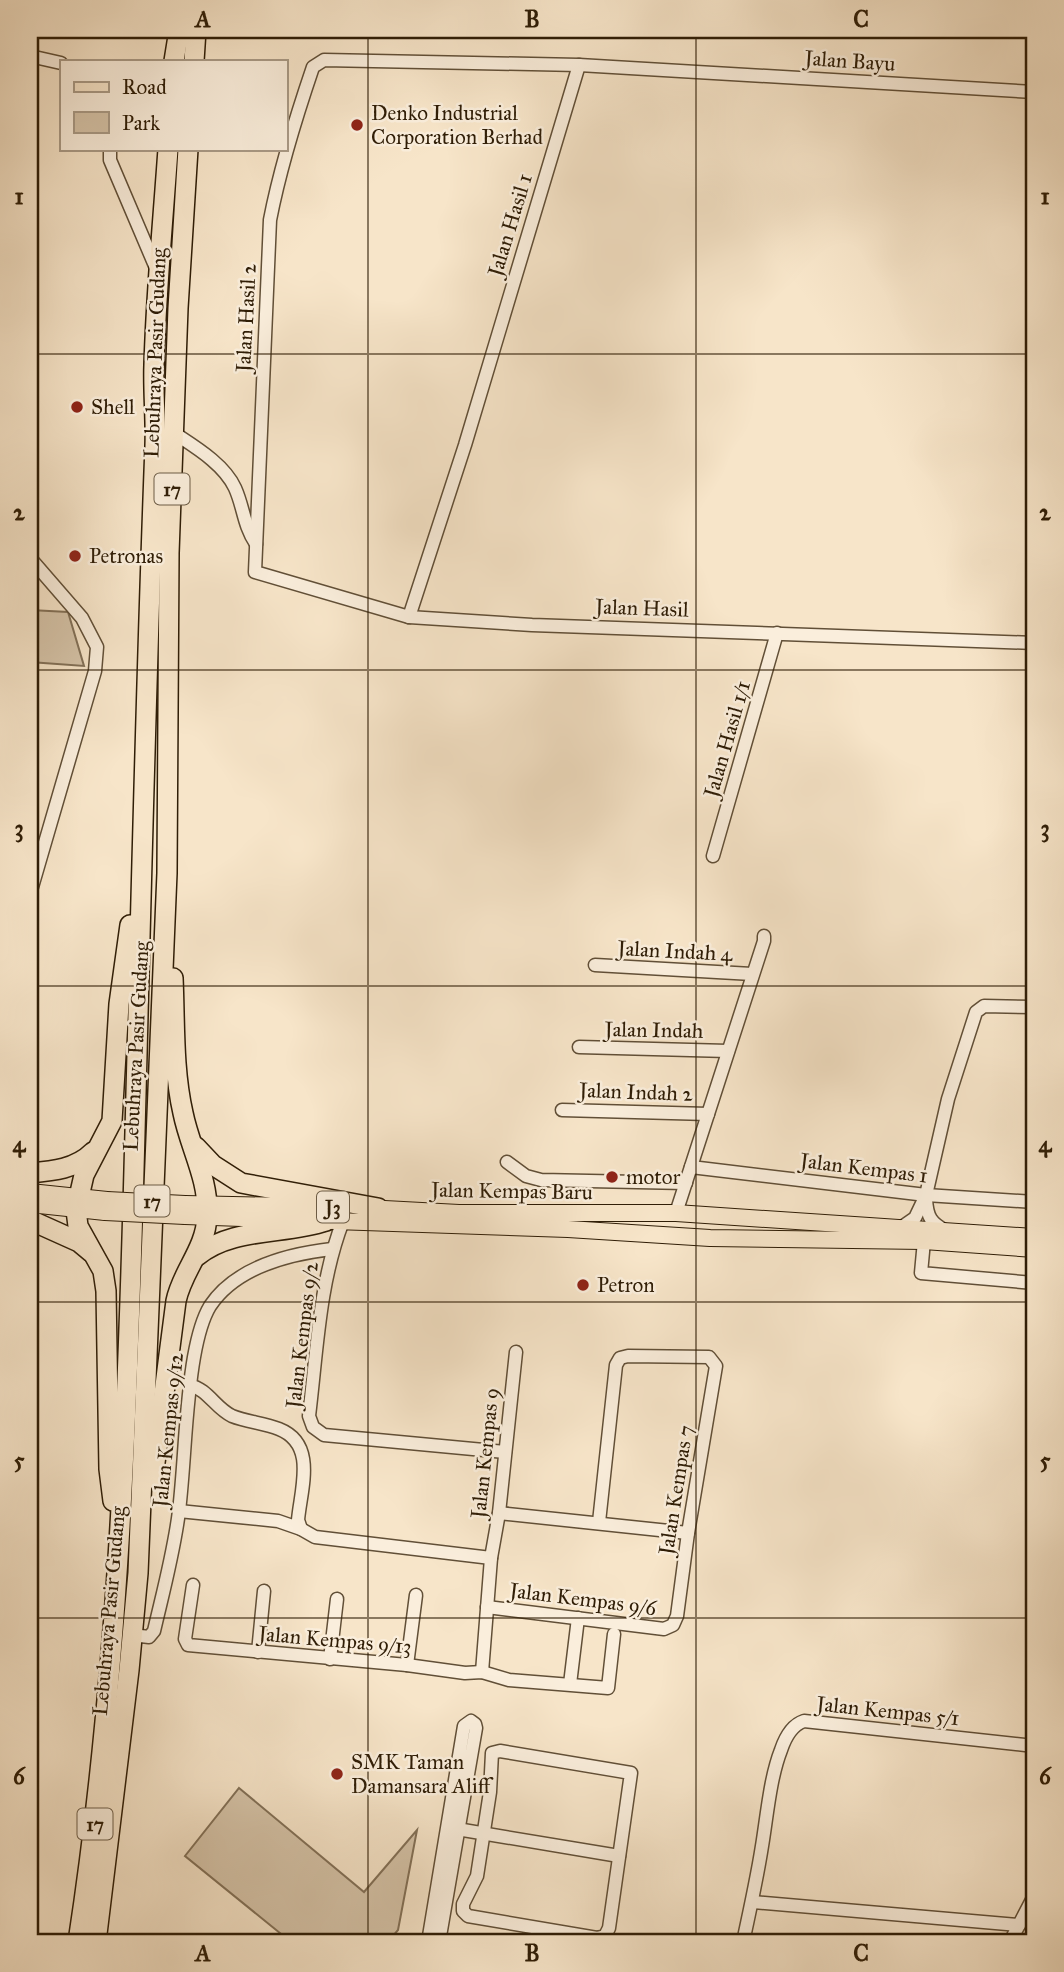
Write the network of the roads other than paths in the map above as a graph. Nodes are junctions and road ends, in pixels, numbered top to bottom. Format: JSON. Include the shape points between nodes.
{"nodes":[{"id":1,"x":179,"y":30,"type":"edge"},
{"id":2,"x":196,"y":30,"type":"edge"},
{"id":3,"x":30,"y":56,"type":"edge"},
{"id":4,"x":174,"y":60,"type":"edge"},
{"id":5,"x":194,"y":60,"type":"edge"},
{"id":6,"x":60,"y":63,"type":"edge"},
{"id":7,"x":579,"y":65,"type":"junction"},
{"id":8,"x":1034,"y":92,"type":"edge"},
{"id":9,"x":110,"y":150,"type":"edge"},
{"id":10,"x":168,"y":150,"type":"edge"},
{"id":11,"x":188,"y":150,"type":"edge"},
{"id":12,"x":159,"y":274,"type":"junction"},
{"id":13,"x":174,"y":433,"type":"junction"},
{"id":14,"x":256,"y":544,"type":"junction"},
{"id":15,"x":30,"y":558,"type":"edge"},
{"id":16,"x":256,"y":572,"type":"joint"},
{"id":17,"x":409,"y":617,"type":"junction"},
{"id":18,"x":777,"y":633,"type":"junction"},
{"id":19,"x":1034,"y":643,"type":"edge"},
{"id":20,"x":143,"y":836,"type":"junction"},
{"id":21,"x":713,"y":856,"type":"dead end"},
{"id":22,"x":167,"y":873,"type":"junction"},
{"id":23,"x":30,"y":894,"type":"edge"},
{"id":24,"x":764,"y":936,"type":"dead end"},
{"id":25,"x":595,"y":965,"type":"dead end"},
{"id":26,"x":752,"y":974,"type":"junction"},
{"id":27,"x":1034,"y":1007,"type":"edge"},
{"id":28,"x":579,"y":1047,"type":"dead end"},
{"id":29,"x":728,"y":1051,"type":"junction"},
{"id":30,"x":562,"y":1110,"type":"dead end"},
{"id":31,"x":708,"y":1114,"type":"junction"},
{"id":32,"x":188,"y":1138,"type":"junction"},
{"id":33,"x":102,"y":1143,"type":"junction"},
{"id":34,"x":507,"y":1162,"type":"dead end"},
{"id":35,"x":691,"y":1167,"type":"junction"},
{"id":36,"x":30,"y":1173,"type":"edge"},
{"id":37,"x":685,"y":1186,"type":"junction"},
{"id":38,"x":30,"y":1192,"type":"edge"},
{"id":39,"x":926,"y":1195,"type":"junction"},
{"id":40,"x":1034,"y":1202,"type":"edge"},
{"id":41,"x":30,"y":1204,"type":"edge"},
{"id":42,"x":76,"y":1204,"type":"junction"},
{"id":43,"x":378,"y":1208,"type":"junction"},
{"id":44,"x":207,"y":1211,"type":"junction"},
{"id":45,"x":676,"y":1213,"type":"junction"},
{"id":46,"x":701,"y":1215,"type":"junction"},
{"id":47,"x":30,"y":1220,"type":"edge"},
{"id":48,"x":334,"y":1221,"type":"junction"},
{"id":49,"x":902,"y":1227,"type":"junction"},
{"id":50,"x":947,"y":1231,"type":"junction"},
{"id":51,"x":1034,"y":1237,"type":"edge"},
{"id":52,"x":754,"y":1238,"type":"junction"},
{"id":53,"x":924,"y":1241,"type":"junction"},
{"id":54,"x":332,"y":1249,"type":"junction"},
{"id":55,"x":1034,"y":1250,"type":"edge"},
{"id":56,"x":97,"y":1258,"type":"junction"},
{"id":57,"x":195,"y":1258,"type":"junction"},
{"id":58,"x":1034,"y":1283,"type":"edge"},
{"id":59,"x":516,"y":1352,"type":"dead end"},
{"id":60,"x":189,"y":1385,"type":"junction"},
{"id":61,"x":505,"y":1452,"type":"junction"},
{"id":62,"x":179,"y":1511,"type":"junction"},
{"id":63,"x":499,"y":1513,"type":"junction"},
{"id":64,"x":599,"y":1522,"type":"junction"},
{"id":65,"x":301,"y":1529,"type":"junction"},
{"id":66,"x":688,"y":1533,"type":"junction"},
{"id":67,"x":491,"y":1558,"type":"junction"},
{"id":68,"x":119,"y":1565,"type":"junction"},
{"id":69,"x":138,"y":1573,"type":"junction"},
{"id":70,"x":192,"y":1585,"type":"dead end"},
{"id":71,"x":264,"y":1591,"type":"dead end"},
{"id":72,"x":416,"y":1595,"type":"dead end"},
{"id":73,"x":337,"y":1599,"type":"dead end"},
{"id":74,"x":487,"y":1607,"type":"junction"},
{"id":75,"x":578,"y":1618,"type":"junction"},
{"id":76,"x":673,"y":1625,"type":"joint"},
{"id":77,"x":614,"y":1634,"type":"dead end"},
{"id":78,"x":132,"y":1635,"type":"junction"},
{"id":79,"x":258,"y":1652,"type":"junction"},
{"id":80,"x":330,"y":1658,"type":"junction"},
{"id":81,"x":407,"y":1665,"type":"junction"},
{"id":82,"x":482,"y":1672,"type":"junction"},
{"id":83,"x":570,"y":1685,"type":"junction"},
{"id":84,"x":1034,"y":1746,"type":"edge"},
{"id":85,"x":453,"y":1828,"type":"junction"},
{"id":86,"x":483,"y":1834,"type":"junction"},
{"id":87,"x":619,"y":1856,"type":"junction"},
{"id":88,"x":1034,"y":1896,"type":"edge"},
{"id":89,"x":753,"y":1902,"type":"junction"},
{"id":90,"x":1019,"y":1925,"type":"junction"},
{"id":91,"x":78,"y":1942,"type":"edge"},
{"id":92,"x":96,"y":1942,"type":"edge"},
{"id":93,"x":428,"y":1942,"type":"edge"},
{"id":94,"x":439,"y":1942,"type":"edge"},
{"id":95,"x":743,"y":1942,"type":"edge"},
{"id":96,"x":1010,"y":1942,"type":"edge"}],
"edges":[{"from":1,"to":4,"type":"highway"},
{"from":2,"to":5,"type":"highway"},
{"from":3,"to":6,"type":"street"},
{"from":7,"to":8,"type":"street","name":"Jalan Bayu"},
{"from":7,"to":14,"type":"street","name":"Jalan Hasil 2","via":[[324,60],[313,67],[270,220]]},
{"from":7,"to":17,"type":"street","name":"Jalan Hasil 1"},
{"from":9,"to":12,"type":"street","via":[[110,160]]},
{"from":10,"to":12,"type":"highway","name":"Lebuhraya Pasir Gudang","number":"17"},
{"from":11,"to":13,"type":"highway","name":"Lebuhraya Pasir Gudang","number":"17"},
{"from":12,"to":20,"type":"highway","name":"Lebuhraya Pasir Gudang","number":"17"},
{"from":13,"to":14,"type":"street","via":[[219,467],[234,486],[246,528]]},
{"from":13,"to":22,"type":"highway","name":"Lebuhraya Pasir Gudang","number":"17"},
{"from":14,"to":16,"type":"street","name":"Jalan Hasil 2"},
{"from":15,"to":23,"type":"street","via":[[82,618],[97,647],[95,671]]},
{"from":16,"to":17,"type":"street","name":"Jalan Hasil"},
{"from":17,"to":18,"type":"street","name":"Jalan Hasil"},
{"from":18,"to":19,"type":"street","name":"Jalan Hasil"},
{"from":18,"to":21,"type":"street","name":"Jalan Hasil 1/1"},
{"from":20,"to":33,"type":"highway","via":[[118,1004],[112,1122]]},
{"from":20,"to":68,"type":"highway","name":"Lebuhraya Pasir Gudang","number":"17"},
{"from":22,"to":32,"type":"highway","via":[[176,1059]]},
{"from":22,"to":69,"type":"highway","name":"Lebuhraya Pasir Gudang","number":"17"},
{"from":24,"to":26,"type":"street","name":"Jalan Indah"},
{"from":25,"to":26,"type":"street","name":"Jalan Indah 4"},
{"from":26,"to":29,"type":"street","name":"Jalan Indah"},
{"from":27,"to":39,"type":"street","via":[[984,1006],[976,1012],[948,1099]]},
{"from":28,"to":29,"type":"street","name":"Jalan Indah"},
{"from":29,"to":31,"type":"street","name":"Jalan Indah"},
{"from":30,"to":31,"type":"street","name":"Jalan Indah 2"},
{"from":31,"to":35,"type":"street","name":"Jalan Indah"},
{"from":32,"to":43,"type":"highway","via":[[213,1166],[241,1182]]},
{"from":32,"to":44,"type":"highway","via":[[203,1176]]},
{"from":33,"to":36,"type":"highway","via":[[77,1164]]},
{"from":33,"to":42,"type":"highway"},
{"from":34,"to":37,"type":"street","via":[[541,1180]]},
{"from":35,"to":37,"type":"street","name":"Jalan Indah"},
{"from":35,"to":39,"type":"street","name":"Jalan Kempas 1"},
{"from":37,"to":45,"type":"street","name":"Jalan Indah"},
{"from":37,"to":46,"type":"street","via":[[689,1205]]},
{"from":38,"to":42,"type":"main road","name":"Jalan Kempas Baru","number":"J3"},
{"from":39,"to":40,"type":"street","name":"Jalan Kempas 1"},
{"from":39,"to":49,"type":"street","via":[[915,1218]]},
{"from":39,"to":50,"type":"street","via":[[928,1218]]},
{"from":41,"to":42,"type":"main road","name":"Jalan Kempas Baru","number":"J3"},
{"from":42,"to":44,"type":"main road","name":"Jalan Kempas Baru","number":"J3","bridge":true},
{"from":42,"to":56,"type":"highway","via":[[78,1226]]},
{"from":43,"to":44,"type":"main road","name":"Jalan Kempas Baru","number":"J3"},
{"from":43,"to":45,"type":"main road","name":"Jalan Kempas Baru","number":"J3","via":[[459,1213]]},
{"from":44,"to":48,"type":"main road","name":"Jalan Kempas Baru","number":"J3"},
{"from":44,"to":57,"type":"highway","via":[[203,1241]]},
{"from":45,"to":46,"type":"main road","name":"Jalan Kempas Baru","number":"J3"},
{"from":45,"to":52,"type":"main road","via":[[692,1230]]},
{"from":46,"to":49,"type":"main road","name":"Jalan Kempas Baru","number":"J3"},
{"from":47,"to":56,"type":"highway","via":[[79,1242]]},
{"from":48,"to":52,"type":"main road","name":"Jalan Kempas Baru","number":"J3"},
{"from":48,"to":54,"type":"street","name":"Jalan Kempas 9/2"},
{"from":48,"to":57,"type":"highway","via":[[230,1239]]},
{"from":49,"to":50,"type":"main road","name":"Jalan Kempas Baru","number":"J3"},
{"from":50,"to":51,"type":"main road","name":"Jalan Kempas Baru","number":"J3"},
{"from":52,"to":53,"type":"main road","name":"Jalan Kempas Baru","number":"J3"},
{"from":53,"to":55,"type":"main road","name":"Jalan Kempas Baru","number":"J3"},
{"from":53,"to":58,"type":"street","via":[[921,1272]]},
{"from":54,"to":60,"type":"street","name":"Jalan Kempas 9/12","via":[[262,1265],[220,1294],[203,1322]]},
{"from":54,"to":61,"type":"street","name":"Jalan Kempas 9/2","via":[[309,1416],[313,1427],[324,1435]]},
{"from":56,"to":68,"type":"highway","via":[[106,1291],[109,1469]]},
{"from":57,"to":69,"type":"highway","via":[[178,1289]]},
{"from":59,"to":61,"type":"street","name":"Jalan Kempas 9"},
{"from":60,"to":62,"type":"street","name":"Jalan Kempas 9/12"},
{"from":60,"to":65,"type":"street","via":[[204,1391],[229,1414],[280,1429],[297,1440],[304,1458]]},
{"from":61,"to":63,"type":"street","name":"Jalan Kempas 9"},
{"from":62,"to":65,"type":"street","via":[[268,1520]]},
{"from":62,"to":78,"type":"street","name":"Jalan Kempas 9/12","via":[[154,1632],[149,1637]]},
{"from":63,"to":64,"type":"street"},
{"from":63,"to":67,"type":"street","name":"Jalan Kempas 9"},
{"from":64,"to":66,"type":"street"},
{"from":64,"to":66,"type":"street","name":"Jalan Kempas 7","via":[[620,1357],[709,1357],[716,1366]]},
{"from":65,"to":67,"type":"street","via":[[315,1537]]},
{"from":66,"to":76,"type":"street","name":"Jalan Kempas 7"},
{"from":67,"to":74,"type":"street","name":"Jalan Kempas 9"},
{"from":68,"to":91,"type":"highway","name":"Lebuhraya Pasir Gudang","number":"17","via":[[92,1852]]},
{"from":69,"to":78,"type":"highway","name":"Lebuhraya Pasir Gudang","number":"17"},
{"from":70,"to":79,"type":"street","name":"Jalan Kempas 9/13","via":[[185,1643]]},
{"from":71,"to":79,"type":"street"},
{"from":72,"to":81,"type":"street"},
{"from":73,"to":80,"type":"street"},
{"from":74,"to":75,"type":"street","name":"Jalan Kempas 9/6"},
{"from":74,"to":82,"type":"street","name":"Jalan Kempas 9"},
{"from":75,"to":76,"type":"street","name":"Jalan Kempas 9/6","via":[[664,1629]]},
{"from":75,"to":83,"type":"street"},
{"from":77,"to":83,"type":"street","name":"Jalan Kempas 9/13","via":[[608,1688]]},
{"from":78,"to":92,"type":"highway","name":"Lebuhraya Pasir Gudang","number":"17"},
{"from":79,"to":80,"type":"street","name":"Jalan Kempas 9/13"},
{"from":80,"to":81,"type":"street","name":"Jalan Kempas 9/13"},
{"from":81,"to":82,"type":"street","name":"Jalan Kempas 9/13"},
{"from":82,"to":83,"type":"street","name":"Jalan Kempas 9/13","via":[[509,1680]]},
{"from":84,"to":89,"type":"street","name":"Jalan Kempas 5/1","via":[[799,1723],[780,1750]]},
{"from":85,"to":85,"type":"street","via":[[464,1726],[471,1721],[476,1728]]},
{"from":85,"to":86,"type":"street"},
{"from":85,"to":93,"type":"street"},
{"from":85,"to":94,"type":"street"},
{"from":86,"to":87,"type":"street"},
{"from":86,"to":87,"type":"street","via":[[490,1792],[489,1761],[492,1753],[500,1751],[631,1773]]},
{"from":86,"to":87,"type":"street","via":[[477,1876],[463,1904],[468,1916],[597,1938],[605,1936],[609,1928]]},
{"from":88,"to":90,"type":"street"},
{"from":89,"to":90,"type":"street"},
{"from":89,"to":95,"type":"street","name":"Jalan Kempas 5/1"},
{"from":90,"to":96,"type":"street"}]}
